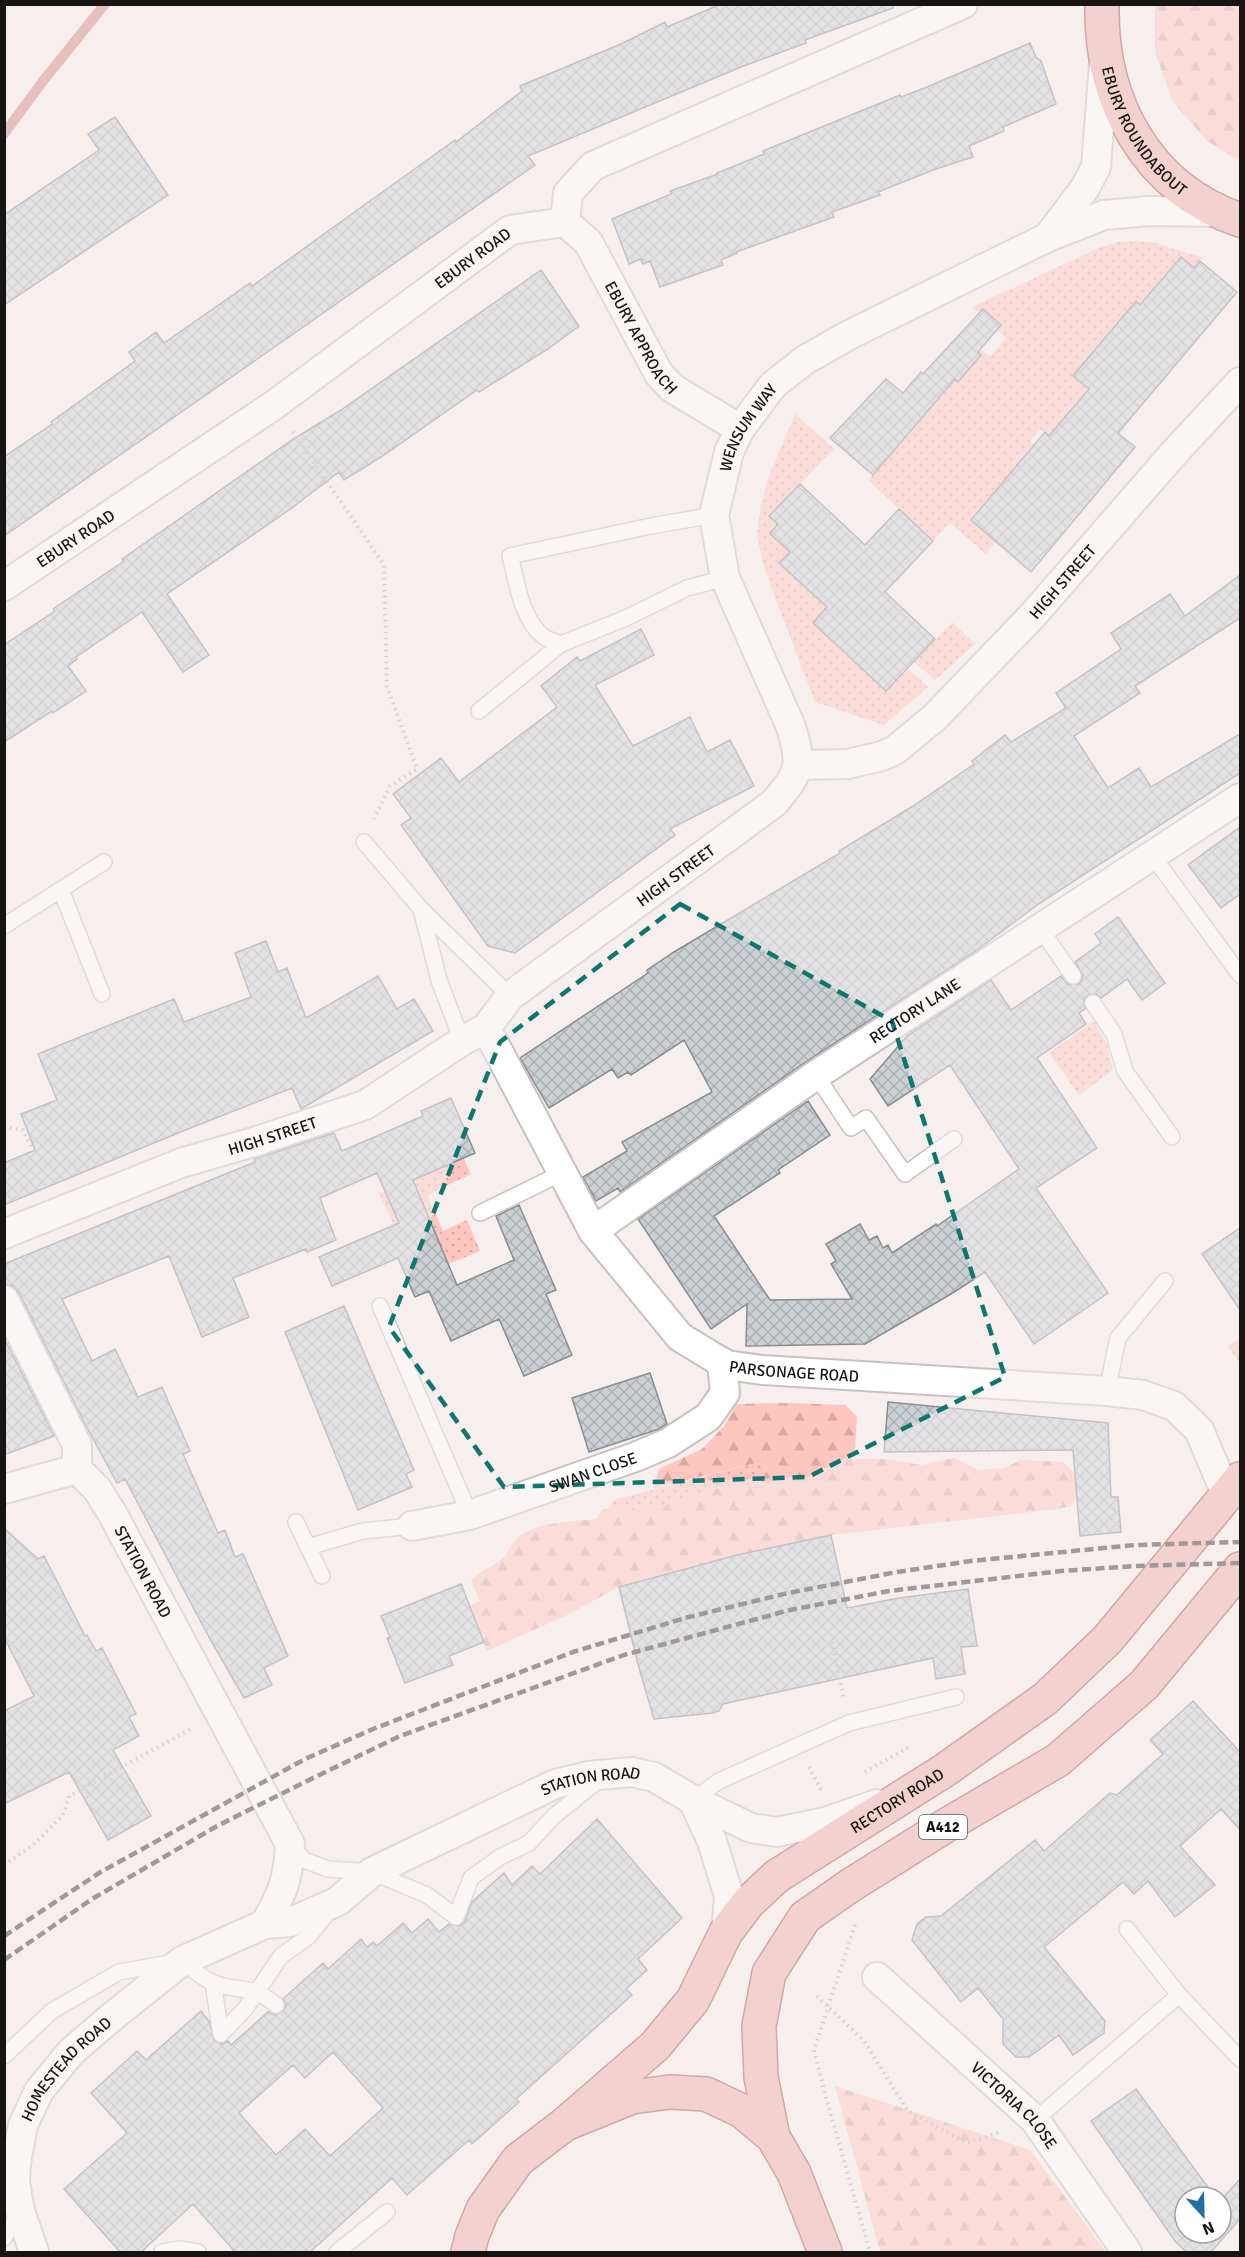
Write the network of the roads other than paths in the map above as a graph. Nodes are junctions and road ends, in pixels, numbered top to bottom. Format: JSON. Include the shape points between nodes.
{"nodes":[{"id":1,"x":963,"y":4,"type":"edge"},
{"id":2,"x":1102,"y":4,"type":"edge"},
{"id":3,"x":1105,"y":48,"type":"junction"},
{"id":4,"x":1229,"y":216,"type":"edge"},
{"id":5,"x":565,"y":222,"type":"junction"},
{"id":6,"x":1048,"y":237,"type":"junction"},
{"id":7,"x":1240,"y":382,"type":"edge"},
{"id":8,"x":740,"y":429,"type":"junction"},
{"id":9,"x":714,"y":515,"type":"junction"},
{"id":10,"x":725,"y":578,"type":"junction"},
{"id":11,"x":4,"y":586,"type":"edge"},
{"id":12,"x":561,"y":644,"type":"junction"},
{"id":13,"x":479,"y":711,"type":"dead end"},
{"id":14,"x":799,"y":765,"type":"junction"},
{"id":15,"x":1240,"y":798,"type":"edge"},
{"id":16,"x":364,"y":842,"type":"road end"},
{"id":17,"x":1152,"y":855,"type":"junction"},
{"id":18,"x":104,"y":862,"type":"dead end"},
{"id":19,"x":61,"y":890,"type":"junction"},
{"id":20,"x":421,"y":909,"type":"junction"},
{"id":21,"x":4,"y":926,"type":"edge"},
{"id":22,"x":1040,"y":928,"type":"junction"},
{"id":23,"x":1240,"y":975,"type":"edge"},
{"id":24,"x":1073,"y":976,"type":"dead end"},
{"id":25,"x":102,"y":993,"type":"dead end"},
{"id":26,"x":510,"y":996,"type":"junction"},
{"id":27,"x":1093,"y":1004,"type":"dead end"},
{"id":28,"x":474,"y":1034,"type":"junction"},
{"id":29,"x":816,"y":1075,"type":"junction"},
{"id":30,"x":1172,"y":1137,"type":"dead end"},
{"id":31,"x":954,"y":1139,"type":"dead end"},
{"id":32,"x":562,"y":1173,"type":"junction"},
{"id":33,"x":480,"y":1213,"type":"dead end"},
{"id":34,"x":593,"y":1231,"type":"junction"},
{"id":35,"x":4,"y":1234,"type":"edge"},
{"id":36,"x":1165,"y":1281,"type":"dead end"},
{"id":37,"x":4,"y":1300,"type":"edge"},
{"id":38,"x":380,"y":1306,"type":"dead end"},
{"id":39,"x":722,"y":1362,"type":"junction"},
{"id":40,"x":1107,"y":1391,"type":"junction"},
{"id":41,"x":77,"y":1469,"type":"junction"},
{"id":42,"x":1234,"y":1487,"type":"edge"},
{"id":43,"x":4,"y":1489,"type":"edge"},
{"id":44,"x":470,"y":1515,"type":"junction"},
{"id":45,"x":296,"y":1522,"type":"dead end"},
{"id":46,"x":412,"y":1526,"type":"joint"},
{"id":47,"x":308,"y":1547,"type":"junction"},
{"id":48,"x":1240,"y":1569,"type":"edge"},
{"id":49,"x":322,"y":1576,"type":"dead end"},
{"id":50,"x":956,"y":1697,"type":"dead end"},
{"id":51,"x":606,"y":1774,"type":"junction"},
{"id":52,"x":910,"y":1792,"type":"junction"},
{"id":53,"x":693,"y":1800,"type":"junction"},
{"id":54,"x":290,"y":1844,"type":"junction"},
{"id":55,"x":372,"y":1872,"type":"junction"},
{"id":56,"x":338,"y":1901,"type":"junction"},
{"id":57,"x":266,"y":1924,"type":"junction"},
{"id":58,"x":1127,"y":1929,"type":"dead end"},
{"id":59,"x":726,"y":1932,"type":"junction"},
{"id":60,"x":182,"y":1961,"type":"junction"},
{"id":61,"x":877,"y":1977,"type":"dead end"},
{"id":62,"x":213,"y":1983,"type":"junction"},
{"id":63,"x":256,"y":1992,"type":"junction"},
{"id":64,"x":1179,"y":1995,"type":"junction"},
{"id":65,"x":276,"y":2005,"type":"dead end"},
{"id":66,"x":4,"y":2056,"type":"edge"},
{"id":67,"x":1240,"y":2059,"type":"edge"},
{"id":68,"x":1035,"y":2120,"type":"junction"},
{"id":69,"x":565,"y":2124,"type":"junction"},
{"id":70,"x":14,"y":2131,"type":"edge"},
{"id":71,"x":773,"y":2137,"type":"junction"},
{"id":72,"x":4,"y":2171,"type":"edge"},
{"id":73,"x":387,"y":2212,"type":"dead end"},
{"id":74,"x":22,"y":2232,"type":"edge"},
{"id":75,"x":162,"y":2253,"type":"edge"},
{"id":76,"x":198,"y":2253,"type":"edge"},
{"id":77,"x":337,"y":2253,"type":"edge"},
{"id":78,"x":468,"y":2253,"type":"edge"},
{"id":79,"x":825,"y":2253,"type":"edge"},
{"id":80,"x":1127,"y":2253,"type":"edge"}],
"edges":[{"from":1,"to":5,"type":"street","via":[[593,166],[568,194]]},
{"from":2,"to":3,"type":"main road","name":"EBURY ROUNDABOUT"},
{"from":3,"to":4,"type":"main road","name":"EBURY ROUNDABOUT","via":[[1111,80],[1134,136],[1160,170],[1188,195]]},
{"from":3,"to":6,"type":"street","name":"WENSUM WAY","via":[[1096,167]]},
{"from":4,"to":6,"type":"street","name":"WENSUM WAY","via":[[1150,210],[1104,215]]},
{"from":5,"to":8,"type":"street","name":"EBURY APPROACH","via":[[588,242],[659,374],[672,388]]},
{"from":5,"to":11,"type":"street","name":"EBURY ROAD","via":[[510,230],[274,405]]},
{"from":6,"to":8,"type":"street","name":"WENSUM WAY","via":[[805,360],[773,385]]},
{"from":7,"to":14,"type":"street","name":"HIGH STREET","via":[[1033,615],[933,718],[882,756],[848,764]]},
{"from":8,"to":9,"type":"street","name":"WENSUM WAY","via":[[729,452]]},
{"from":9,"to":10,"type":"street","name":"WENSUM WAY"},
{"from":9,"to":12,"type":"lane","via":[[510,556],[523,606],[532,623],[544,637]]},
{"from":10,"to":12,"type":"lane","via":[[687,588]]},
{"from":10,"to":14,"type":"street","name":"WENSUM WAY","via":[[791,727]]},
{"from":12,"to":13,"type":"lane"},
{"from":14,"to":26,"type":"street","name":"HIGH STREET","via":[[774,803]]},
{"from":15,"to":17,"type":"street","name":"RECTORY LANE"},
{"from":16,"to":20,"type":"lane"},
{"from":17,"to":22,"type":"street","name":"RECTORY LANE"},
{"from":17,"to":23,"type":"lane"},
{"from":18,"to":19,"type":"lane"},
{"from":19,"to":21,"type":"lane"},
{"from":19,"to":25,"type":"lane"},
{"from":20,"to":26,"type":"lane"},
{"from":20,"to":28,"type":"lane","via":[[440,980]]},
{"from":22,"to":24,"type":"lane"},
{"from":22,"to":29,"type":"street","name":"RECTORY LANE"},
{"from":26,"to":28,"type":"street","name":"HIGH STREET"},
{"from":27,"to":30,"type":"lane","via":[[1114,1034],[1125,1071]]},
{"from":28,"to":32,"type":"street","name":"PARSONAGE ROAD"},
{"from":28,"to":35,"type":"street","name":"HIGH STREET","via":[[365,1105],[181,1163]]},
{"from":29,"to":31,"type":"lane","via":[[851,1128],[866,1118],[905,1174]]},
{"from":29,"to":34,"type":"street","name":"RECTORY LANE"},
{"from":32,"to":33,"type":"lane"},
{"from":32,"to":34,"type":"street","name":"PARSONAGE ROAD"},
{"from":34,"to":39,"type":"street","name":"PARSONAGE ROAD","via":[[680,1337]]},
{"from":36,"to":40,"type":"lane","via":[[1118,1338]]},
{"from":37,"to":41,"type":"street","via":[[77,1445]]},
{"from":38,"to":44,"type":"lane"},
{"from":39,"to":40,"type":"street","name":"PARSONAGE ROAD","via":[[762,1370]]},
{"from":39,"to":44,"type":"street","name":"SWAN CLOSE","via":[[725,1393],[708,1417],[668,1443]]},
{"from":40,"to":42,"type":"street","name":"PARSONAGE ROAD","via":[[1143,1395],[1174,1406],[1199,1430]]},
{"from":41,"to":43,"type":"street"},
{"from":41,"to":54,"type":"street","name":"STATION ROAD","via":[[112,1512]]},
{"from":42,"to":52,"type":"main road","name":"RECTORY ROAD","number":"A412","via":[[1107,1640],[1046,1699]]},
{"from":44,"to":46,"type":"street","name":"SWAN CLOSE"},
{"from":45,"to":47,"type":"lane"},
{"from":46,"to":47,"type":"lane","via":[[363,1531]]},
{"from":47,"to":49,"type":"lane"},
{"from":48,"to":71,"type":"main road","number":"A412","via":[[1144,1685],[1058,1760],[935,1832],[805,1917],[769,1973],[759,2026],[761,2077]]},
{"from":50,"to":53,"type":"lane","via":[[849,1723],[719,1781]]},
{"from":51,"to":53,"type":"street","name":"STATION ROAD","via":[[632,1772],[654,1777]]},
{"from":51,"to":55,"type":"street","name":"STATION ROAD","via":[[555,1785]]},
{"from":51,"to":55,"type":"lane","via":[[554,1816],[529,1843],[471,1878],[456,1917],[427,1895]]},
{"from":52,"to":53,"type":"street","name":"STATION ROAD","via":[[825,1822],[777,1832],[752,1828]]},
{"from":52,"to":59,"type":"main road","name":"RECTORY ROAD","number":"A412","via":[[777,1876],[748,1903]]},
{"from":53,"to":59,"type":"street","via":[[712,1841],[729,1896]]},
{"from":54,"to":55,"type":"lane","via":[[304,1860],[328,1869]]},
{"from":54,"to":57,"type":"street","via":[[284,1888]]},
{"from":55,"to":56,"type":"street","name":"STATION ROAD"},
{"from":56,"to":57,"type":"street","name":"STATION ROAD","via":[[291,1922]]},
{"from":56,"to":63,"type":"lane","via":[[308,1938],[281,1956]]},
{"from":57,"to":60,"type":"street","name":"HOMESTEAD ROAD"},
{"from":58,"to":64,"type":"lane"},
{"from":59,"to":69,"type":"main road","name":"RECTORY ROAD","number":"A412","via":[[693,2000],[655,2046]]},
{"from":60,"to":62,"type":"lane"},
{"from":60,"to":66,"type":"lane","name":"HOMESTEAD ROAD","via":[[119,1972],[52,2011]]},
{"from":60,"to":70,"type":"street","name":"HOMESTEAD ROAD","via":[[71,2052],[39,2091]]},
{"from":61,"to":68,"type":"street","name":"VICTORIA CLOSE"},
{"from":62,"to":63,"type":"lane"},
{"from":62,"to":63,"type":"lane","via":[[221,2034]]},
{"from":63,"to":65,"type":"lane"},
{"from":64,"to":67,"type":"lane"},
{"from":64,"to":68,"type":"lane"},
{"from":68,"to":80,"type":"street","name":"VICTORIA CLOSE"},
{"from":69,"to":71,"type":"main road","via":[[632,2097],[670,2092],[706,2094],[742,2111]]},
{"from":69,"to":78,"type":"main road","via":[[518,2160],[483,2209]]},
{"from":70,"to":74,"type":"street","name":"HOMESTEAD ROAD","via":[[15,2182]]},
{"from":71,"to":79,"type":"main road","via":[[794,2173]]},
{"from":72,"to":74,"type":"lane","name":"HOMESTEAD ROAD"},
{"from":73,"to":77,"type":"lane"},
{"from":75,"to":76,"type":"lane","via":[[178,2249]]}]}
